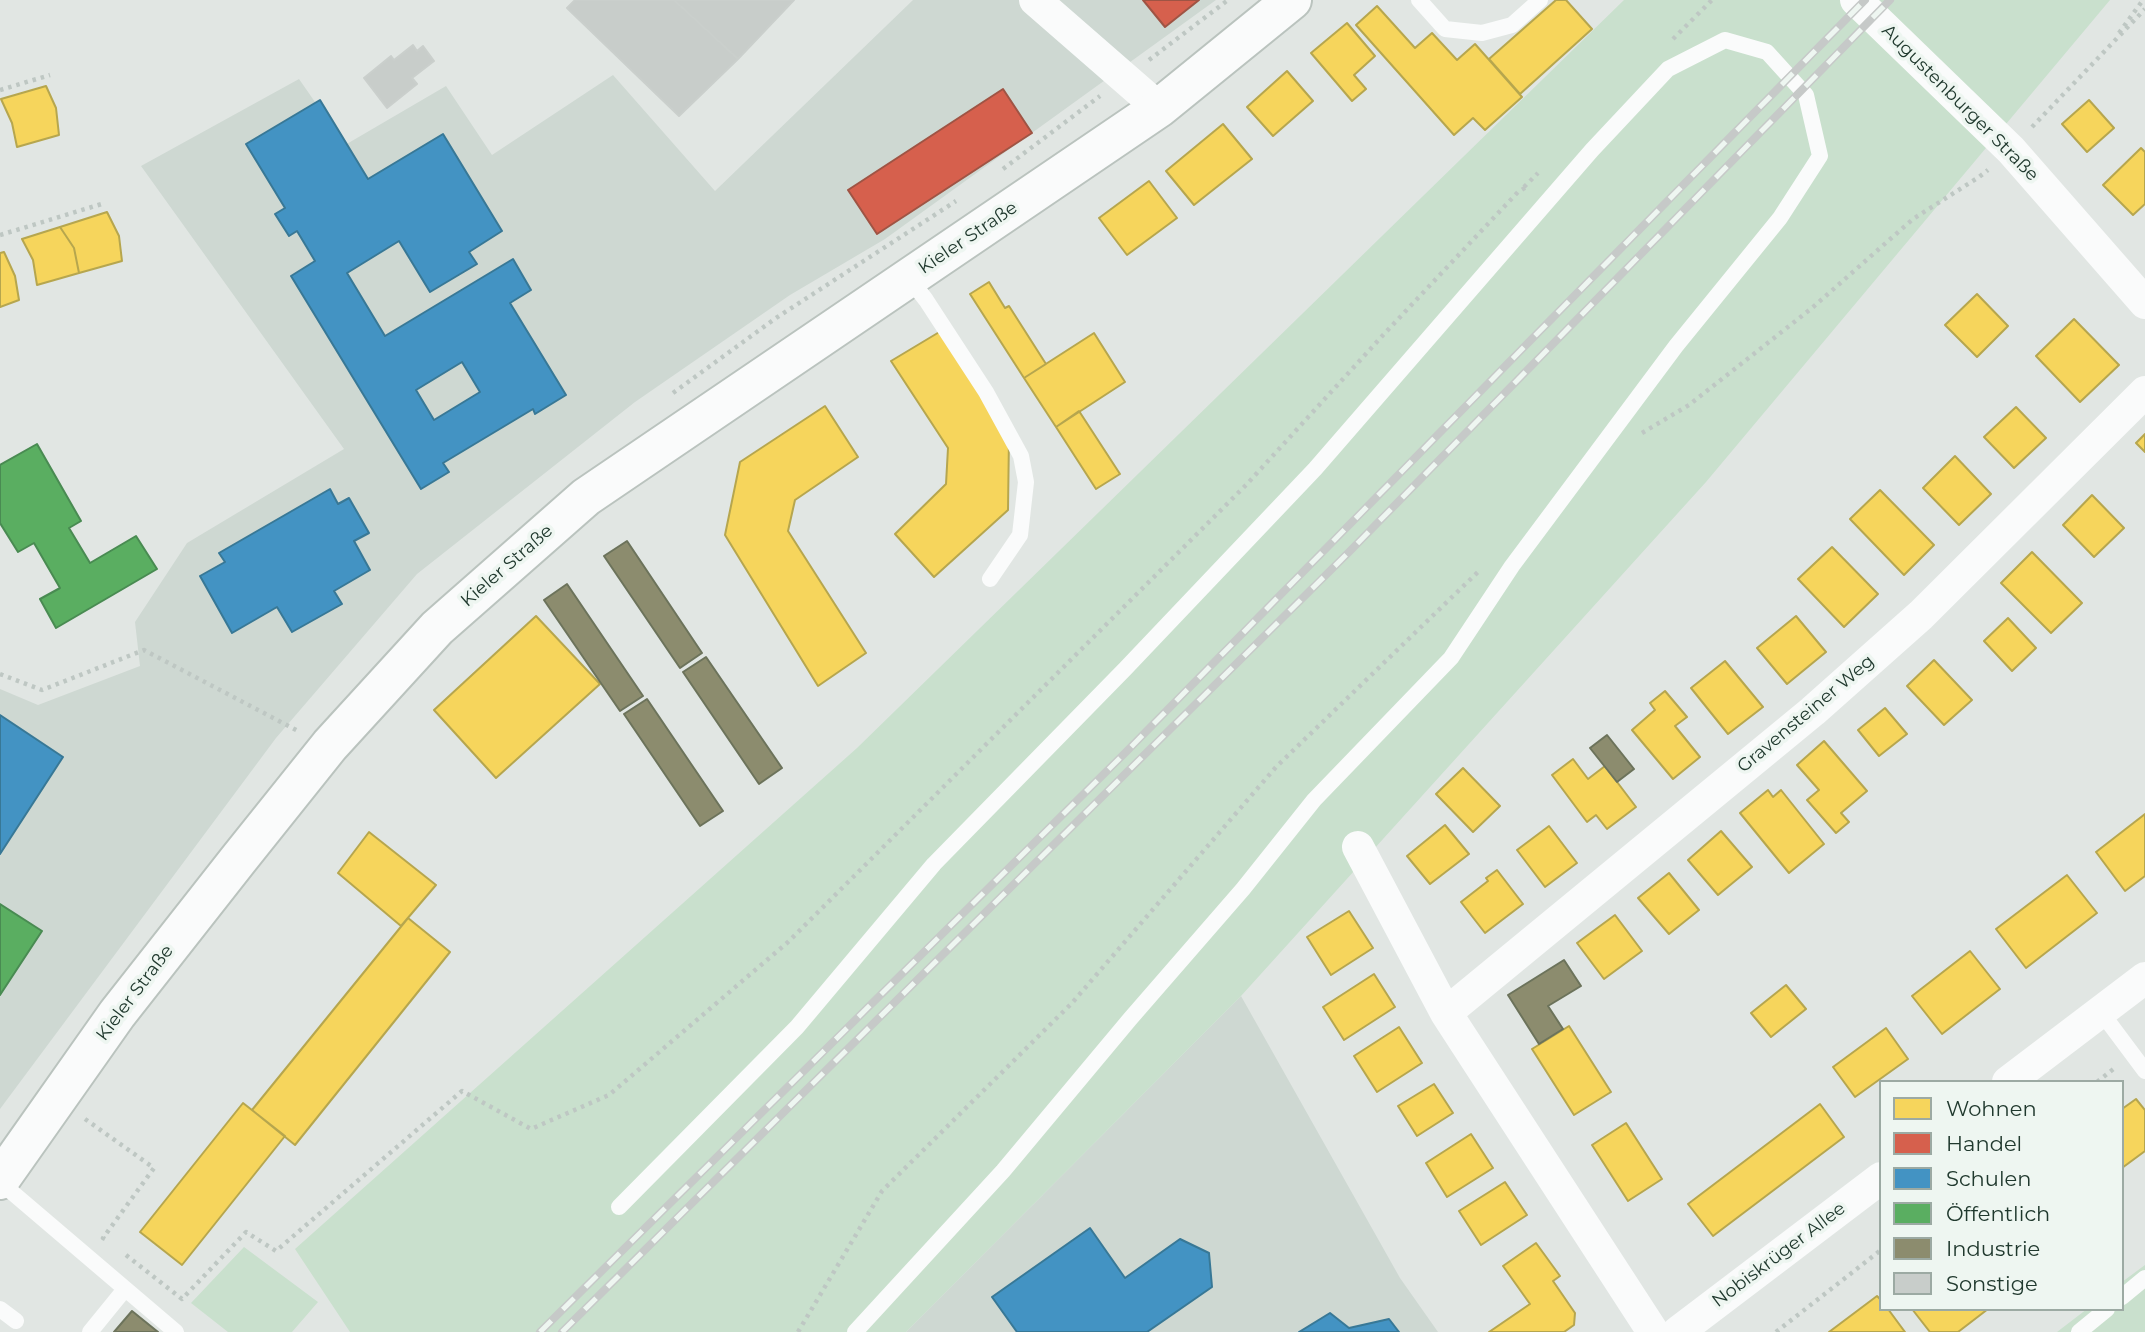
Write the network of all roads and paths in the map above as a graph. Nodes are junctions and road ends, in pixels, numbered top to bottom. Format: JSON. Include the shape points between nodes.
{"nodes":[{"id":1,"x":1035,"y":0,"type":"edge"},
{"id":2,"x":1419,"y":0,"type":"edge"},
{"id":3,"x":1540,"y":0,"type":"edge"},
{"id":4,"x":1856,"y":0,"type":"edge"},
{"id":5,"x":2143,"y":0,"type":"edge"},
{"id":6,"x":1287,"y":1,"type":"edge"},
{"id":7,"x":2145,"y":9,"type":"edge"},
{"id":8,"x":2105,"y":52,"type":"junction"},
{"id":9,"x":50,"y":75,"type":"dead end"},
{"id":10,"x":0,"y":90,"type":"edge"},
{"id":11,"x":1159,"y":108,"type":"junction"},
{"id":12,"x":2011,"y":150,"type":"junction"},
{"id":13,"x":1539,"y":180,"type":"dead end"},
{"id":14,"x":105,"y":204,"type":"dead end"},
{"id":15,"x":0,"y":235,"type":"edge"},
{"id":16,"x":909,"y":278,"type":"junction"},
{"id":17,"x":2145,"y":303,"type":"edge"},
{"id":18,"x":2145,"y":392,"type":"edge"},
{"id":19,"x":1632,"y":439,"type":"dead end"},
{"id":20,"x":1487,"y":563,"type":"dead end"},
{"id":21,"x":989,"y":579,"type":"dead end"},
{"id":22,"x":0,"y":674,"type":"edge"},
{"id":23,"x":299,"y":732,"type":"dead end"},
{"id":24,"x":1358,"y":847,"type":"dead end"},
{"id":25,"x":2145,"y":978,"type":"edge"},
{"id":26,"x":2101,"y":1012,"type":"junction"},
{"id":27,"x":1446,"y":1013,"type":"junction"},
{"id":28,"x":2145,"y":1071,"type":"edge"},
{"id":29,"x":2011,"y":1080,"type":"edge"},
{"id":30,"x":78,"y":1114,"type":"dead end"},
{"id":31,"x":1879,"y":1180,"type":"edge"},
{"id":32,"x":0,"y":1181,"type":"edge"},
{"id":33,"x":619,"y":1207,"type":"dead end"},
{"id":34,"x":113,"y":1245,"type":"dead end"},
{"id":35,"x":1879,"y":1252,"type":"edge"},
{"id":36,"x":123,"y":1253,"type":"dead end"},
{"id":37,"x":2145,"y":1278,"type":"edge"},
{"id":38,"x":125,"y":1289,"type":"junction"},
{"id":39,"x":2124,"y":1295,"type":"edge"},
{"id":40,"x":0,"y":1309,"type":"edge"},
{"id":41,"x":2105,"y":1311,"type":"edge"},
{"id":42,"x":16,"y":1321,"type":"dead end"},
{"id":43,"x":90,"y":1332,"type":"edge"},
{"id":44,"x":176,"y":1332,"type":"edge"},
{"id":45,"x":797,"y":1332,"type":"edge"},
{"id":46,"x":855,"y":1332,"type":"edge"},
{"id":47,"x":1653,"y":1332,"type":"edge"},
{"id":48,"x":1678,"y":1332,"type":"edge"},
{"id":49,"x":1776,"y":1332,"type":"edge"},
{"id":50,"x":2079,"y":1332,"type":"edge"}],
"edges":[{"from":1,"to":11,"type":"street"},
{"from":2,"to":3,"type":"lane","via":[[1445,29],[1482,33],[1512,25]]},
{"from":4,"to":12,"type":"street","name":"Augustenburger Straße"},
{"from":5,"to":8,"type":"path"},
{"from":6,"to":11,"type":"main road","name":"Kieler Straße"},
{"from":7,"to":8,"type":"path"},
{"from":8,"to":12,"type":"path"},
{"from":9,"to":10,"type":"path"},
{"from":11,"to":16,"type":"main road","name":"Kieler Straße"},
{"from":12,"to":17,"type":"street","name":"Augustenburger Straße"},
{"from":12,"to":19,"type":"path","via":[[1979,177],[1913,219],[1812,308],[1689,405]]},
{"from":13,"to":36,"type":"path","via":[[1518,192],[1247,484],[788,943],[609,1095],[531,1129],[462,1091],[276,1251],[246,1231],[182,1299]]},
{"from":14,"to":15,"type":"path"},
{"from":16,"to":21,"type":"lane","via":[[986,392],[1021,456],[1026,482],[1020,535]]},
{"from":16,"to":32,"type":"main road","name":"Kieler Straße","via":[[586,497],[437,628],[330,745],[230,870],[117,1014]]},
{"from":18,"to":27,"type":"street","name":"Gravensteiner Weg","via":[[1921,615],[1823,703]]},
{"from":20,"to":45,"type":"path","via":[[1276,767],[1072,1003],[882,1191]]},
{"from":22,"to":23,"type":"path","via":[[42,690],[144,650]]},
{"from":24,"to":27,"type":"street"},
{"from":25,"to":26,"type":"street"},
{"from":26,"to":28,"type":"lane"},
{"from":26,"to":29,"type":"street"},
{"from":27,"to":47,"type":"street"},
{"from":30,"to":34,"type":"path","via":[[154,1168],[103,1238]]},
{"from":31,"to":48,"type":"street","name":"Nobiskrüger Allee"},
{"from":32,"to":38,"type":"lane"},
{"from":33,"to":46,"type":"lane","via":[[797,1027],[934,864],[1315,468],[1668,69],[1725,40],[1767,52],[1806,95],[1820,156],[1780,218],[1676,346],[1512,566],[1451,658],[1314,800],[1003,1171]]},
{"from":35,"to":49,"type":"path"},
{"from":37,"to":39,"type":"lane"},
{"from":38,"to":43,"type":"lane"},
{"from":38,"to":44,"type":"lane"},
{"from":40,"to":42,"type":"lane"},
{"from":41,"to":50,"type":"lane"}]}
